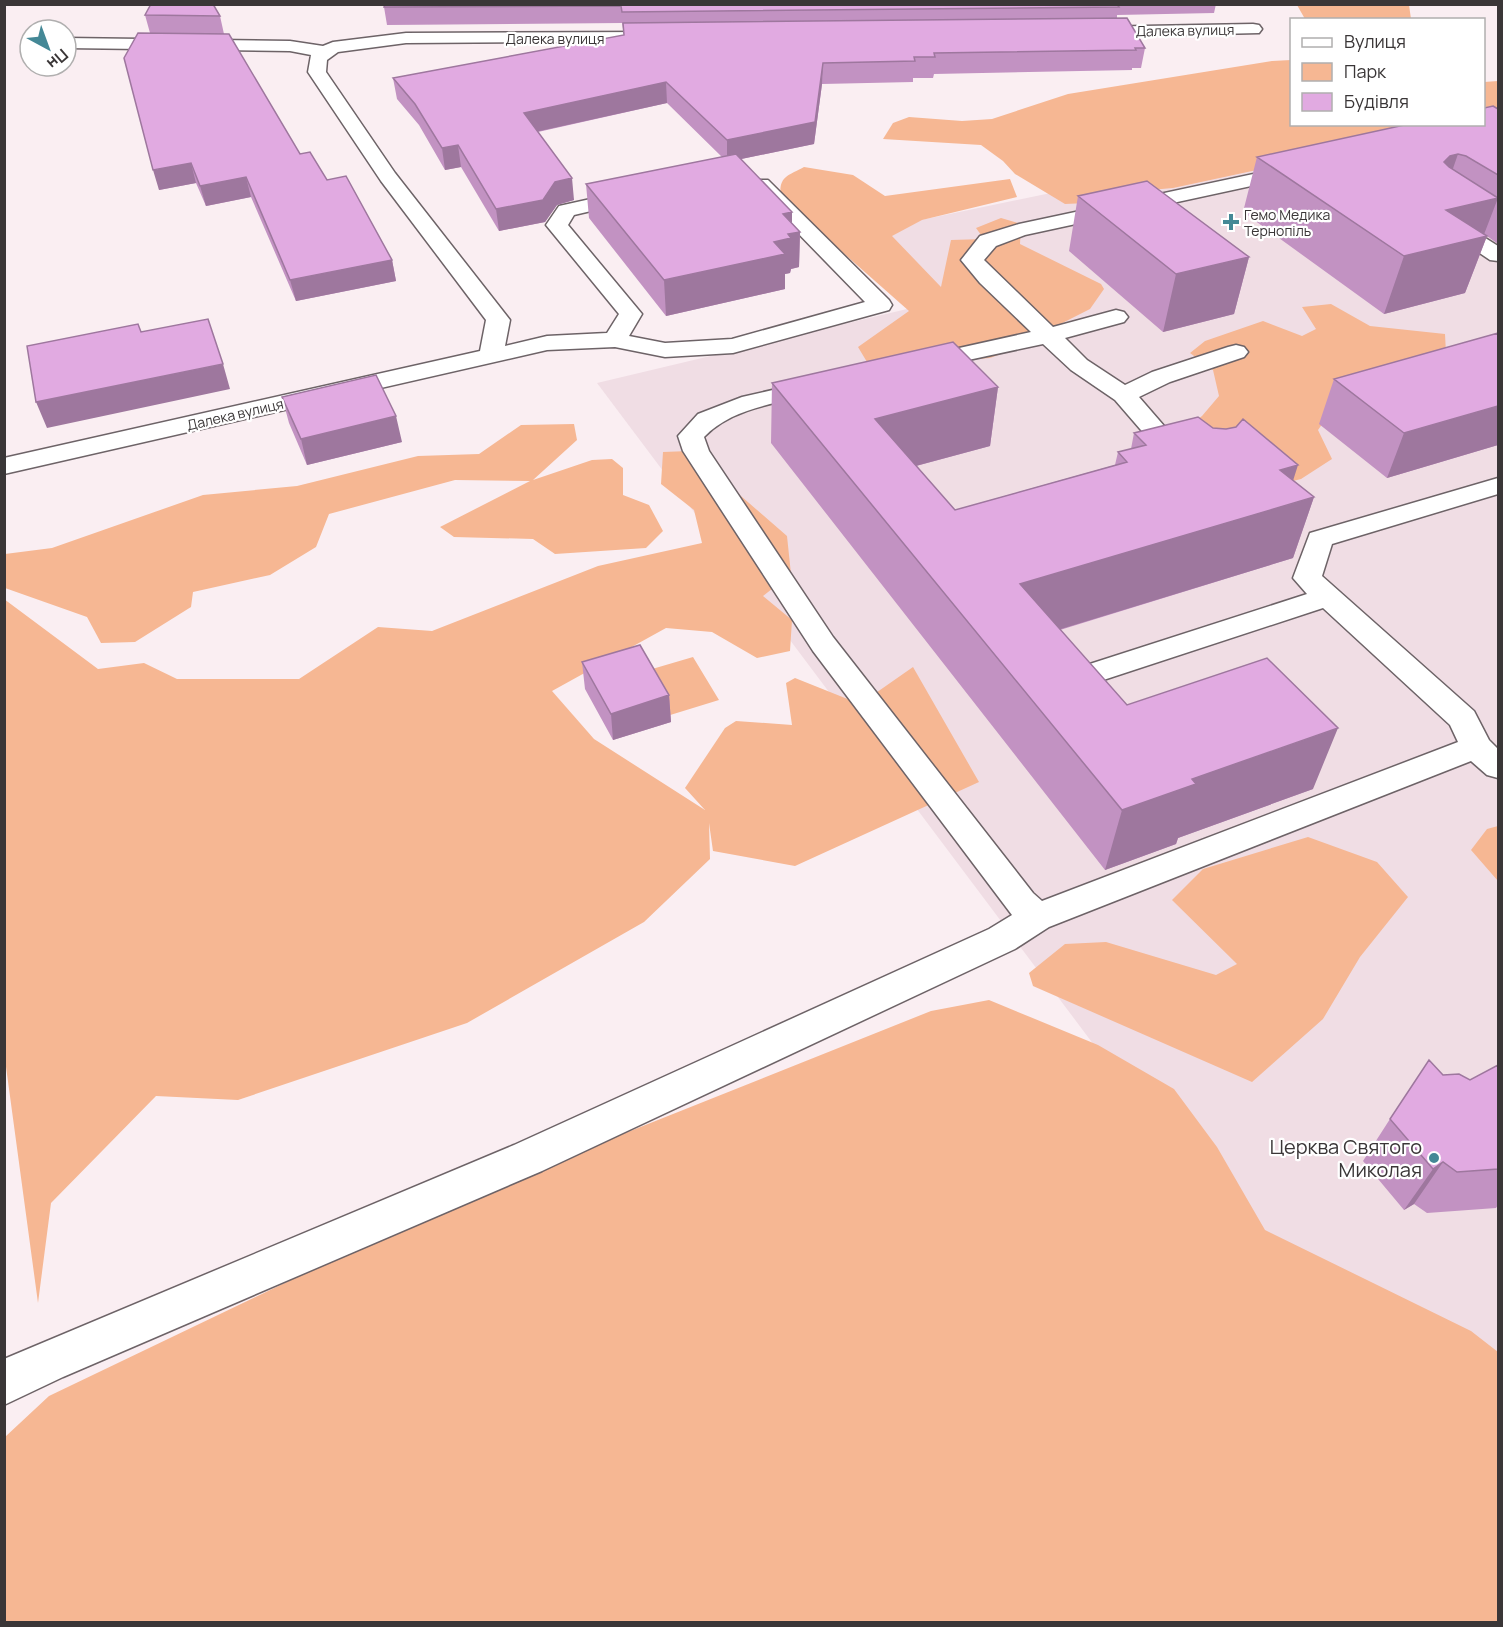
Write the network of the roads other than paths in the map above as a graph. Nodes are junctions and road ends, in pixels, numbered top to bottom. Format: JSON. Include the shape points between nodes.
{"nodes":[{"id":1,"x":1253,"y":29,"type":"dead end"},
{"id":2,"x":1069,"y":33,"type":"edge"},
{"id":3,"x":668,"y":37,"type":"edge"},
{"id":4,"x":78,"y":43,"type":"edge"},
{"id":5,"x":328,"y":52,"type":"junction"},
{"id":6,"x":1310,"y":168,"type":"edge"},
{"id":7,"x":745,"y":176,"type":"edge"},
{"id":8,"x":655,"y":190,"type":"edge"},
{"id":9,"x":1438,"y":217,"type":"edge"},
{"id":10,"x":1498,"y":255,"type":"edge"},
{"id":11,"x":1116,"y":317,"type":"dead end"},
{"id":12,"x":1050,"y":335,"type":"junction"},
{"id":13,"x":615,"y":340,"type":"junction"},
{"id":14,"x":1236,"y":352,"type":"dead end"},
{"id":15,"x":491,"y":356,"type":"junction"},
{"id":16,"x":902,"y":368,"type":"edge"},
{"id":17,"x":836,"y":383,"type":"edge"},
{"id":18,"x":1124,"y":395,"type":"junction"},
{"id":19,"x":4,"y":466,"type":"edge"},
{"id":20,"x":1201,"y":471,"type":"edge"},
{"id":21,"x":1498,"y":486,"type":"edge"},
{"id":22,"x":1328,"y":597,"type":"junction"},
{"id":23,"x":1079,"y":678,"type":"edge"},
{"id":24,"x":1487,"y":757,"type":"edge"},
{"id":25,"x":1037,"y":917,"type":"junction"},
{"id":26,"x":4,"y":1383,"type":"edge"}],
"edges":[{"from":1,"to":2,"type":"street","name":"Далека вулиця"},
{"from":3,"to":5,"type":"street","name":"Далека вулиця","via":[[406,38],[333,47]]},
{"from":4,"to":5,"type":"street","name":"Далека вулиця","via":[[290,46]]},
{"from":5,"to":15,"type":"street","via":[[318,58],[317,72],[388,177],[498,320]]},
{"from":6,"to":12,"type":"street","via":[[1019,230],[988,241],[972,260]]},
{"from":7,"to":13,"type":"street","name":"Далека вулиця","via":[[756,179],[881,305],[734,346],[665,350]]},
{"from":8,"to":13,"type":"street","via":[[566,210],[557,225],[631,314]]},
{"from":9,"to":10,"type":"street"},
{"from":11,"to":12,"type":"street"},
{"from":12,"to":16,"type":"street"},
{"from":12,"to":18,"type":"street","via":[[1079,365]]},
{"from":13,"to":15,"type":"street","name":"Далека вулиця","via":[[547,343]]},
{"from":14,"to":18,"type":"street","via":[[1161,377]]},
{"from":15,"to":19,"type":"street","name":"Далека вулиця"},
{"from":17,"to":25,"type":"street","via":[[751,402],[707,419],[691,436],[696,451],[824,644],[1021,903]]},
{"from":18,"to":20,"type":"street","via":[[1156,432]]},
{"from":21,"to":22,"type":"street","via":[[1320,539],[1306,578]]},
{"from":22,"to":23,"type":"street"},
{"from":22,"to":24,"type":"street","via":[[1463,719]]},
{"from":24,"to":25,"type":"street"},
{"from":25,"to":26,"type":"street","via":[[1002,939],[528,1158]]}]}
